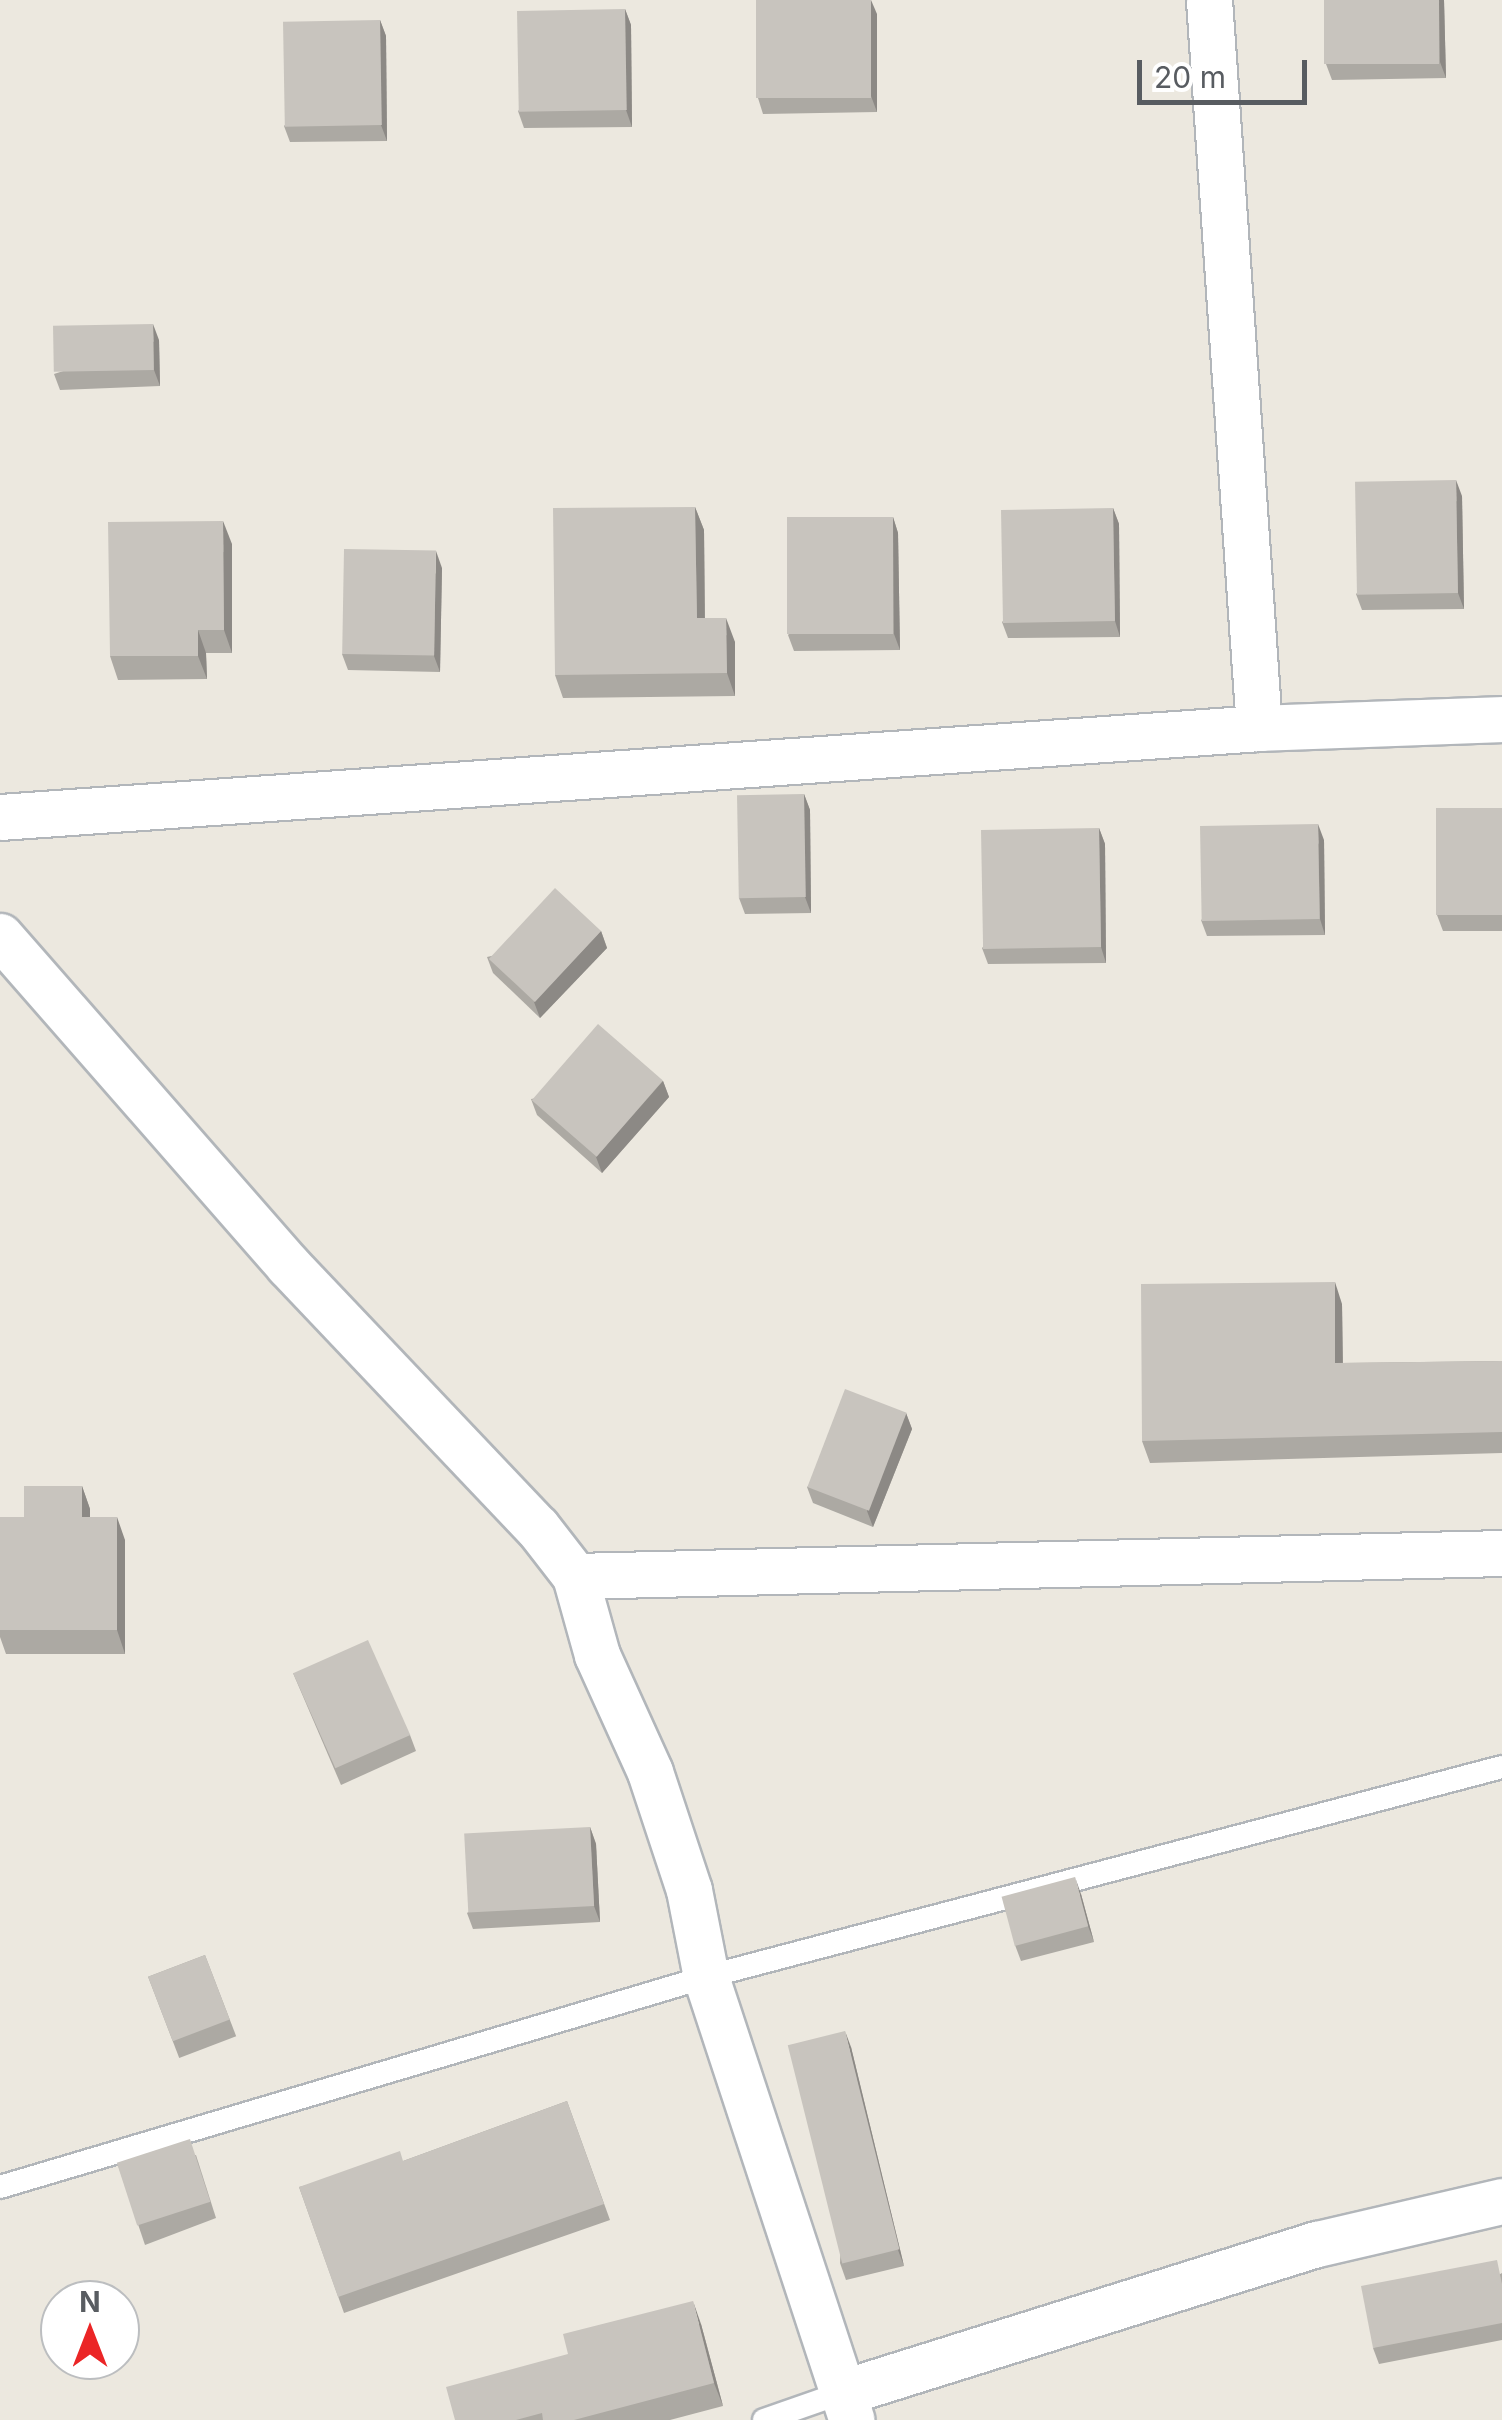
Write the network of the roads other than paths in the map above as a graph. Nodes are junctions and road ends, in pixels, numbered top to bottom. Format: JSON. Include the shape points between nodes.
{"nodes":[{"id":1,"x":1209,"y":0,"type":"edge"},
{"id":2,"x":1502,"y":719,"type":"edge"},
{"id":3,"x":1258,"y":728,"type":"junction"},
{"id":4,"x":0,"y":817,"type":"edge"},
{"id":5,"x":0,"y":936,"type":"edge"},
{"id":6,"x":1502,"y":1554,"type":"edge"},
{"id":7,"x":575,"y":1576,"type":"junction"},
{"id":8,"x":1502,"y":1768,"type":"edge"},
{"id":9,"x":706,"y":1976,"type":"junction"},
{"id":10,"x":0,"y":2187,"type":"edge"},
{"id":11,"x":1502,"y":2201,"type":"edge"},
{"id":12,"x":848,"y":2406,"type":"edge"},
{"id":13,"x":764,"y":2420,"type":"edge"}],
"edges":[{"from":1,"to":3,"type":"street"},
{"from":2,"to":3,"type":"street"},
{"from":3,"to":4,"type":"street"},
{"from":5,"to":7,"type":"street","via":[[288,1265]]},
{"from":6,"to":7,"type":"street"},
{"from":7,"to":9,"type":"street","via":[[597,1656],[650,1772],[689,1890]]},
{"from":8,"to":9,"type":"lane"},
{"from":9,"to":10,"type":"lane"},
{"from":9,"to":12,"type":"street"},
{"from":11,"to":12,"type":"street","via":[[1317,2244]]},
{"from":12,"to":13,"type":"lane"}]}
